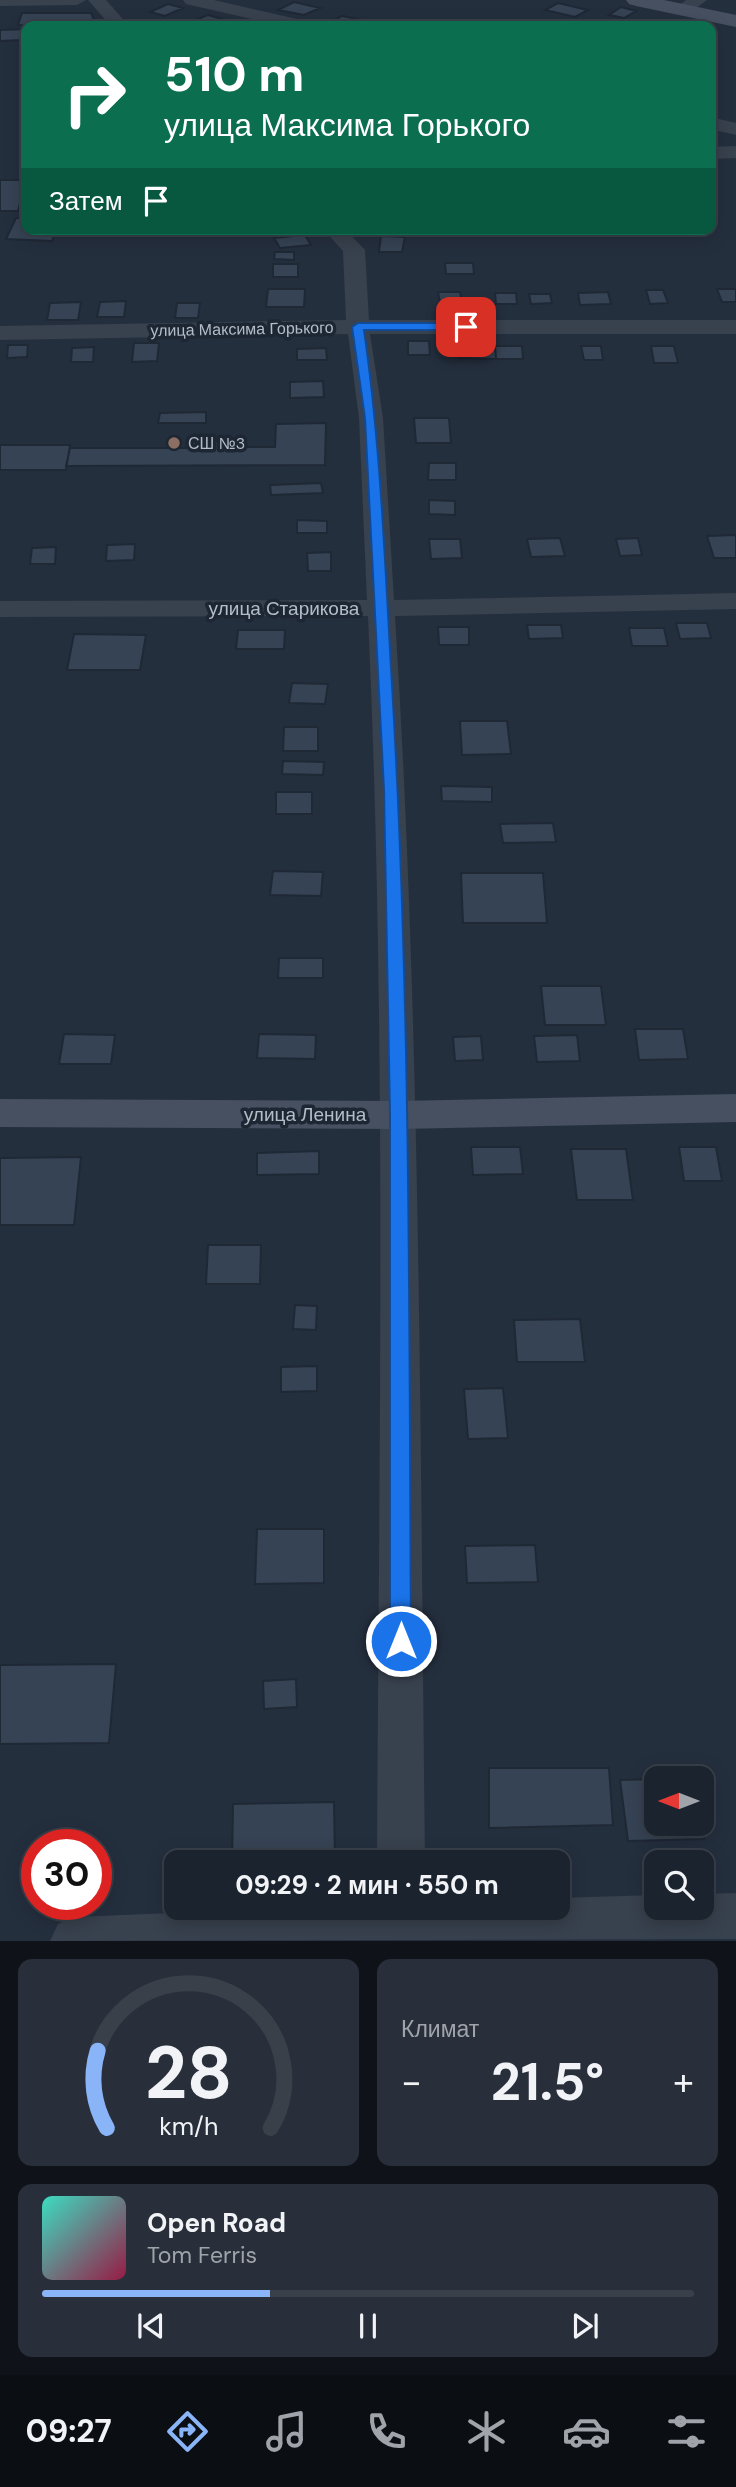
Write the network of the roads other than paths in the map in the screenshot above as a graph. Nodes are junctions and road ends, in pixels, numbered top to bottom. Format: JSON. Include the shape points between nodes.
{"nodes":[{"id":1,"x":77,"y":0,"type":"edge"},
{"id":2,"x":97,"y":0,"type":"edge"},
{"id":3,"x":192,"y":0,"type":"edge"},
{"id":4,"x":275,"y":0,"type":"edge"},
{"id":5,"x":636,"y":0,"type":"edge"},
{"id":6,"x":0,"y":1,"type":"edge"},
{"id":7,"x":690,"y":5,"type":"edge"},
{"id":8,"x":247,"y":13,"type":"junction"},
{"id":9,"x":116,"y":21,"type":"edge"},
{"id":10,"x":282,"y":21,"type":"edge"},
{"id":11,"x":736,"y":21,"type":"edge"},
{"id":12,"x":716,"y":124,"type":"edge"},
{"id":13,"x":736,"y":129,"type":"edge"},
{"id":14,"x":736,"y":152,"type":"edge"},
{"id":15,"x":716,"y":153,"type":"edge"},
{"id":16,"x":339,"y":235,"type":"edge"},
{"id":17,"x":358,"y":327,"type":"junction"},
{"id":18,"x":736,"y":327,"type":"edge"},
{"id":19,"x":0,"y":334,"type":"edge"},
{"id":20,"x":736,"y":601,"type":"edge"},
{"id":21,"x":381,"y":608,"type":"junction"},
{"id":22,"x":0,"y":609,"type":"edge"},
{"id":23,"x":736,"y":1108,"type":"edge"},
{"id":24,"x":0,"y":1113,"type":"edge"},
{"id":25,"x":399,"y":1115,"type":"junction"},
{"id":26,"x":401,"y":1850,"type":"edge"},
{"id":27,"x":736,"y":1916,"type":"edge"},
{"id":28,"x":402,"y":1925,"type":"edge"},
{"id":29,"x":75,"y":1941,"type":"edge"}],
"edges":[{"from":1,"to":6,"type":"street"},
{"from":2,"to":9,"type":"street"},
{"from":3,"to":8,"type":"street"},
{"from":4,"to":8,"type":"street"},
{"from":5,"to":7,"type":"street"},
{"from":7,"to":11,"type":"street"},
{"from":8,"to":10,"type":"street"},
{"from":12,"to":13,"type":"street"},
{"from":14,"to":15,"type":"street"},
{"from":16,"to":17,"type":"street","via":[[354,250]]},
{"from":17,"to":18,"type":"street","name":"улица Максима Горького"},
{"from":17,"to":19,"type":"street","name":"улица Максима Горького"},
{"from":17,"to":21,"type":"street","via":[[371,418]]},
{"from":20,"to":21,"type":"street","name":"улица Старикова"},
{"from":21,"to":22,"type":"street","name":"улица Старикова"},
{"from":21,"to":25,"type":"street","via":[[391,790]]},
{"from":23,"to":25,"type":"street","name":"улица Ленина"},
{"from":24,"to":25,"type":"street","name":"улица Ленина"},
{"from":25,"to":26,"type":"street"},
{"from":27,"to":28,"type":"street"},
{"from":28,"to":29,"type":"street"}]}
